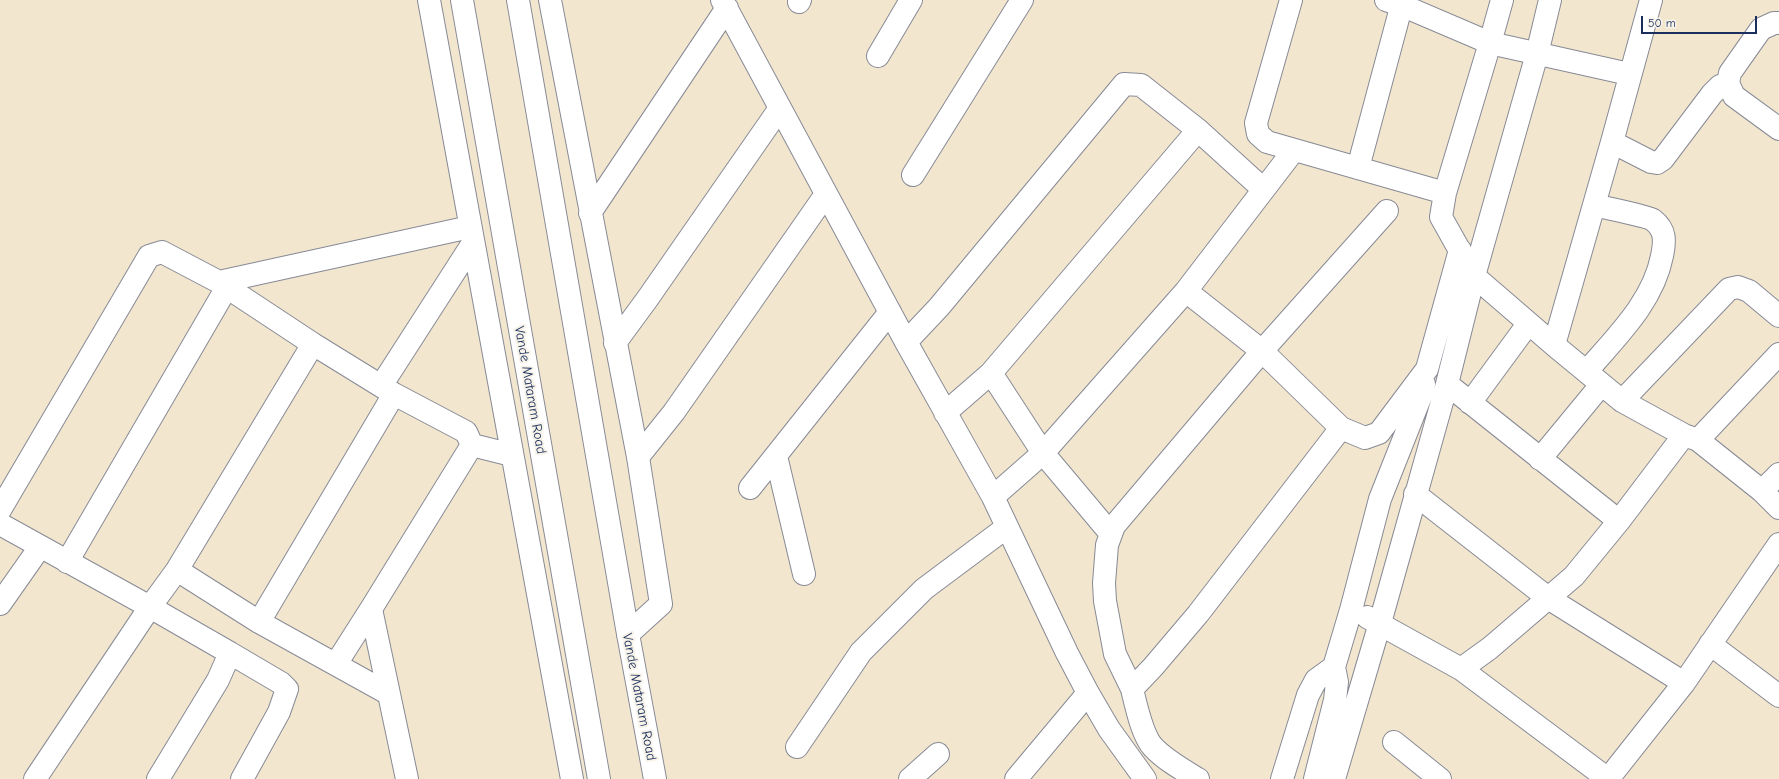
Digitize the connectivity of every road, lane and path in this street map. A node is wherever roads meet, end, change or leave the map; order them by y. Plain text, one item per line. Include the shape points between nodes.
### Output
1 (428, 0) edge
2 (462, 0) edge
3 (518, 0) edge
4 (550, 0) edge
5 (911, 0) edge
6 (1022, 0) edge
7 (1291, 0) edge
8 (1502, 0) edge
9 (1550, 0) edge
10 (1651, 0) edge
11 (1396, 2) edge
12 (724, 4) edge
13 (1779, 23) edge
14 (1490, 42) junction
15 (1537, 54) junction
16 (878, 56) dead end
17 (1629, 74) junction
18 (1728, 83) junction
19 (780, 108) junction
20 (1779, 129) edge
21 (1198, 130) junction
22 (1612, 142) junction
23 (1294, 150) junction
24 (1358, 168) junction
25 (913, 175) dead end
26 (1263, 189) junction
27 (1445, 193) junction
28 (826, 194) junction
29 (1594, 205) junction
30 (1387, 211) dead end
31 (590, 213) junction
32 (472, 235) junction
33 (1460, 250) junction
34 (1474, 276) junction
35 (223, 284) junction
36 (1186, 291) junction
37 (890, 312) junction
38 (1779, 316) edge
39 (1528, 324) junction
40 (906, 342) junction
41 (615, 343) junction
42 (313, 344) junction
43 (1554, 345) junction
44 (1262, 351) junction
45 (1779, 354) edge
46 (1427, 369) junction
47 (991, 373) junction
48 (1594, 378) junction
49 (1447, 384) junction
50 (388, 390) junction
51 (1622, 401) junction
52 (1470, 403) junction
53 (945, 413) junction
54 (1341, 428) junction
55 (1691, 437) junction
56 (472, 445) junction
57 (1043, 453) junction
58 (512, 455) junction
59 (776, 456) junction
60 (638, 458) junction
61 (1540, 459) junction
62 (1779, 474) edge
63 (750, 488) dead end
64 (1762, 491) junction
65 (1416, 494) junction
66 (993, 497) junction
67 (1779, 508) edge
68 (0, 510) edge
69 (1619, 521) junction
70 (0, 524) edge
71 (1007, 527) junction
72 (1111, 534) junction
73 (1779, 544) edge
74 (40, 547) junction
75 (67, 562) junction
76 (177, 570) junction
77 (804, 574) dead end
78 (1548, 598) junction
79 (0, 604) edge
80 (150, 606) junction
81 (371, 609) junction
82 (1351, 610) junction
83 (259, 622) junction
84 (1380, 623) junction
85 (628, 634) junction
86 (1710, 644) junction
87 (230, 654) junction
88 (336, 664) junction
89 (1334, 667) junction
90 (1461, 669) junction
91 (1684, 683) junction
92 (1132, 689) junction
93 (1088, 693) junction
94 (389, 694) junction
95 (1779, 696) edge
96 (1394, 742) dead end
97 (797, 747) dead end
98 (938, 754) dead end
99 (35, 779) edge
100 (158, 779) edge
101 (242, 779) edge
102 (407, 779) edge
103 (572, 779) edge
104 (599, 779) edge
105 (655, 779) edge
106 (910, 779) edge
107 (1016, 779) edge
108 (1144, 779) edge
109 (1198, 779) edge
110 (1282, 779) edge
111 (1315, 779) edge
112 (1334, 779) edge
113 (1440, 779) edge
114 (1608, 779) edge

1 - 32 street
2 - 104 street, Vande Mataram Road
3 - 85 street, Vande Mataram Road
4 - 31 street
5 - 16 street
6 - 25 street
7 - 23 street via 1256,123 1258,134 1267,142
8 - 14 street
9 - 15 street
10 - 17 street
11 - 14 street
11 - 24 street
12 - 19 street
12 - 31 street
13 - 18 street via 1761,29 1730,73
14 - 15 street
14 - 27 street
15 - 17 street
15 - 34 street
17 - 22 street
18 - 20 street via 1734,96
18 - 22 street via 1720,86 1712,94 1663,159 1657,163
19 - 28 street
19 - 41 street
21 - 26 street
21 - 40 street via 1141,85 1124,84 939,307
21 - 47 street
22 - 29 street
23 - 24 street
23 - 26 street
24 - 27 street
26 - 36 street
27 - 33 street via 1441,217
28 - 37 street
28 - 60 street via 674,412
29 - 43 street
29 - 48 street via 1652,220 1663,231 1665,242 1659,270 1651,289
30 - 44 street
31 - 41 street
32 - 35 street
32 - 50 street
32 - 58 street
33 - 34 street
33 - 46 street
34 - 39 street
34 - 49 street
35 - 42 street
35 - 68 street via 162,252 149,256
35 - 75 street
36 - 44 street
36 - 57 street
37 - 40 street
37 - 59 street
38 - 51 street via 1749,291 1738,287 1729,289
39 - 43 street
39 - 52 street
40 - 53 street
41 - 60 street
42 - 50 street
42 - 76 street
43 - 48 street
44 - 54 street
44 - 72 street via 1114,526
45 - 55 street
46 - 54 street via 1379,433 1365,438
46 - 82 street via 1422,393 1380,499
47 - 53 street
47 - 57 street
48 - 51 street
48 - 61 street
49 - 52 street
49 - 65 street
50 - 56 street via 466,432
50 - 83 street
51 - 55 street
52 - 61 street
53 - 66 street
54 - 92 street via 1198,614
55 - 64 street
55 - 69 street
56 - 58 street
56 - 81 street
57 - 66 street
57 - 72 street
58 - 103 street
59 - 63 street
59 - 77 street
60 - 85 street via 661,604
61 - 69 street
62 - 64 street
64 - 67 street
65 - 78 street
65 - 84 street
66 - 71 street
69 - 78 street via 1574,576
70 - 74 street
71 - 93 street
71 - 97 street via 924,589 861,652
72 - 92 street via 1104,567 1105,601 1115,654
73 - 86 street
74 - 75 street
74 - 79 street
75 - 80 street
76 - 80 street
76 - 83 street
78 - 90 street via 1490,648
78 - 91 street
80 - 87 street
80 - 99 street
81 - 88 street
81 - 94 street
82 - 84 street
82 - 89 street
83 - 88 street
84 - 90 street
84 - 112 street
85 - 105 street, Vande Mataram Road
86 - 91 street
86 - 95 street
87 - 100 street via 218,680
87 - 101 street via 281,683 286,689 279,712
88 - 94 street
89 - 110 street via 1316,680 1308,695
89 - 111 street via 1337,682 1335,700
90 - 114 street
91 - 114 street
92 - 109 street via 1139,718 1152,746
93 - 107 street
93 - 108 street via 1109,729
94 - 102 street
96 - 113 street
98 - 106 street

